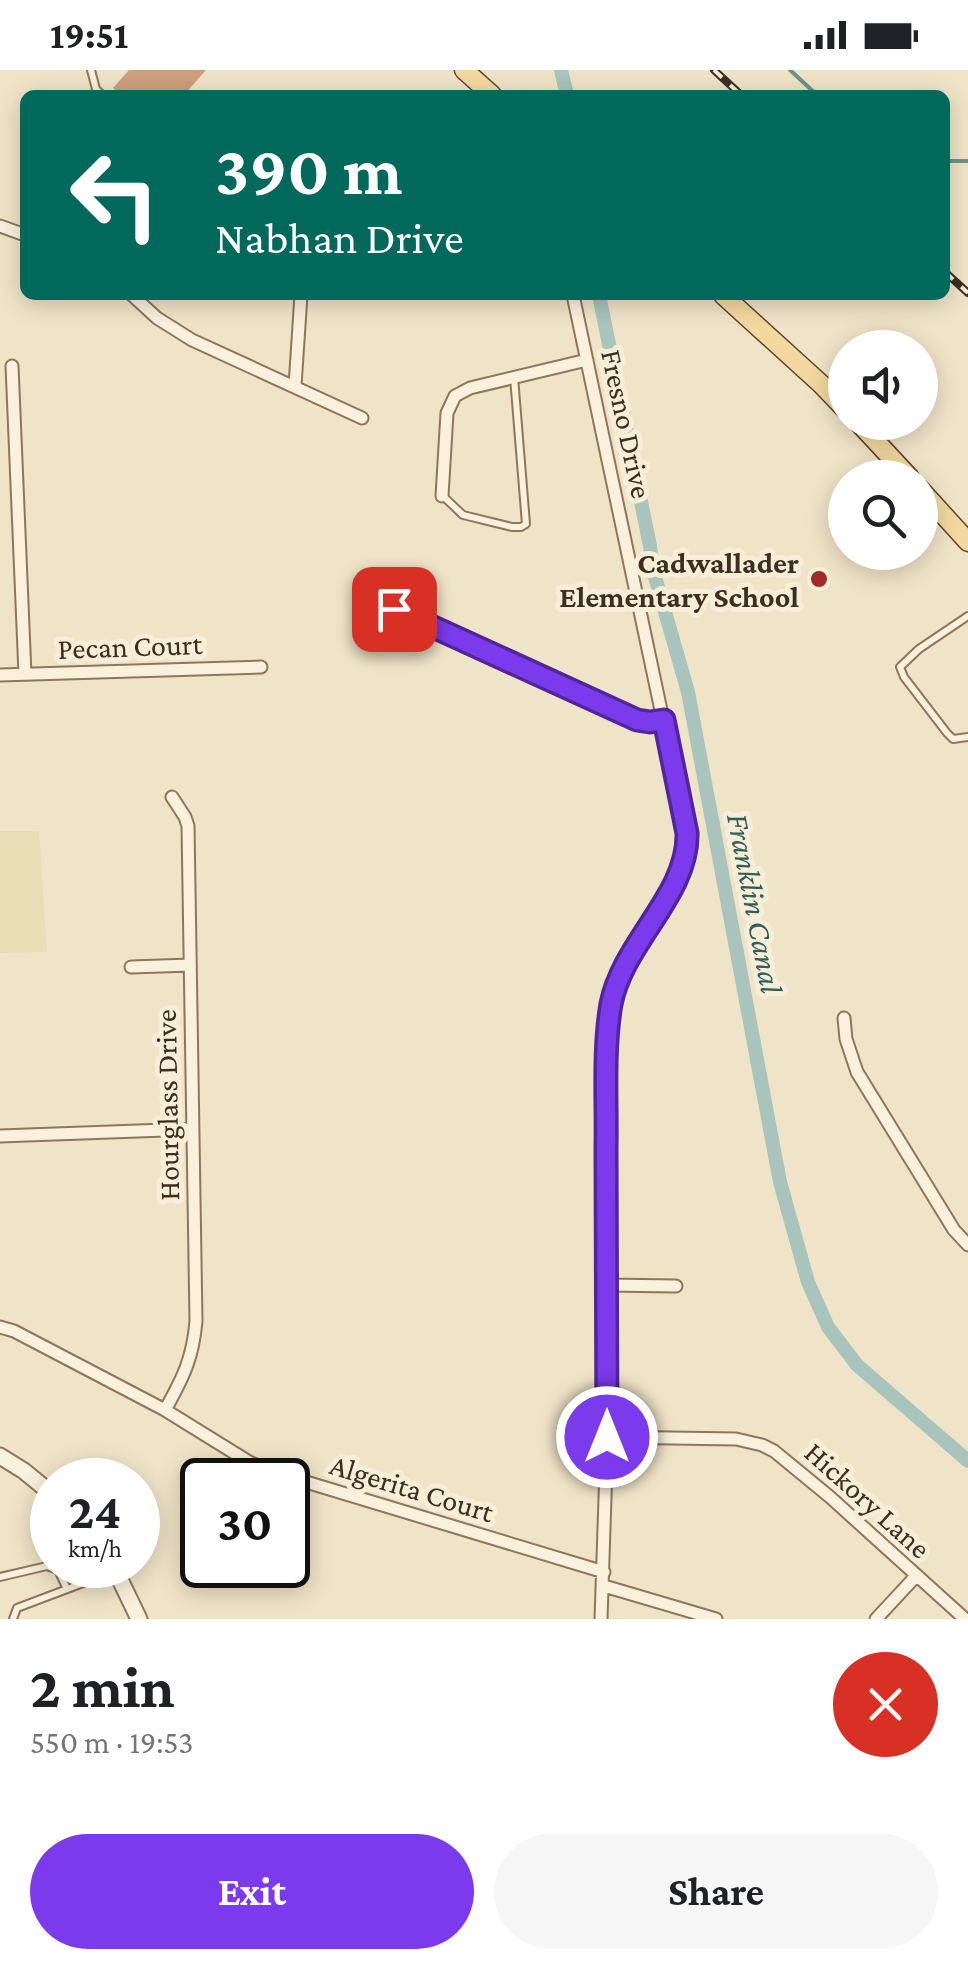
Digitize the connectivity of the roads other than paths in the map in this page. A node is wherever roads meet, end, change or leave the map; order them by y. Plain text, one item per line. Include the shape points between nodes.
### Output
1 (100, 70) edge
2 (464, 70) edge
3 (91, 74) edge
4 (486, 90) edge
5 (137, 300) edge
6 (302, 300) edge
7 (574, 300) edge
8 (729, 300) edge
9 (587, 360) junction
10 (12, 366) dead end
11 (514, 378) junction
12 (295, 386) junction
13 (828, 391) edge
14 (362, 418) dead end
15 (875, 440) edge
16 (893, 460) edge
17 (442, 496) joint
18 (938, 507) edge
19 (966, 534) edge
20 (394, 609) dead end
21 (967, 618) edge
22 (261, 667) dead end
23 (25, 674) junction
24 (0, 675) edge
25 (664, 720) junction
26 (968, 737) edge
27 (172, 797) dead end
28 (190, 965) junction
29 (130, 967) dead end
30 (844, 1018) dead end
31 (192, 1129) junction
32 (0, 1136) edge
33 (968, 1245) edge
34 (606, 1285) junction
35 (676, 1286) dead end
36 (0, 1327) edge
37 (165, 1410) junction
38 (607, 1437) junction
39 (0, 1456) edge
40 (30, 1475) edge
41 (604, 1572) junction
42 (916, 1576) junction
43 (0, 1577) edge
44 (604, 1586) junction
45 (124, 1588) edge
46 (66, 1589) joint
47 (13, 1619) edge
48 (139, 1619) edge
49 (602, 1619) edge
50 (716, 1619) edge
51 (876, 1619) edge
52 (966, 1619) edge

1 - 3 lane
2 - 4 main road
5 - 12 street via 192,340
6 - 12 street
7 - 9 street, Fresno Drive
8 - 13 main road
9 - 11 street
9 - 25 street, Fresno Drive
10 - 23 street
11 - 17 street via 470,388 452,400
11 - 17 lane via 526,524 512,527 463,514
12 - 14 street
15 - 16 main road
18 - 19 main road
20 - 25 street via 637,720
21 - 26 lane via 900,667 947,733
22 - 23 street, Pecan Court
23 - 24 street, Pecan Court
25 - 34 street, Fresno Drive via 688,844 682,871 626,962 611,1005
27 - 28 street, Hourglass Drive via 188,826
28 - 29 street
28 - 31 street, Hourglass Drive
30 - 33 street via 857,1072
31 - 32 street
31 - 37 street, Hourglass Drive via 194,1342
34 - 35 street
34 - 38 street, Fresno Drive
36 - 37 street, Algerita Court
37 - 41 street, Algerita Court via 273,1472
38 - 41 street, Fresno Drive
38 - 42 street, Hickory Lane via 762,1445 784,1457
39 - 40 street
41 - 44 street, Fresno Drive
42 - 51 street
42 - 52 street, Hickory Lane
43 - 46 lane via 47,1566 58,1570
44 - 49 street, Fresno Drive
44 - 50 street
45 - 48 street
46 - 47 lane via 17,1608

